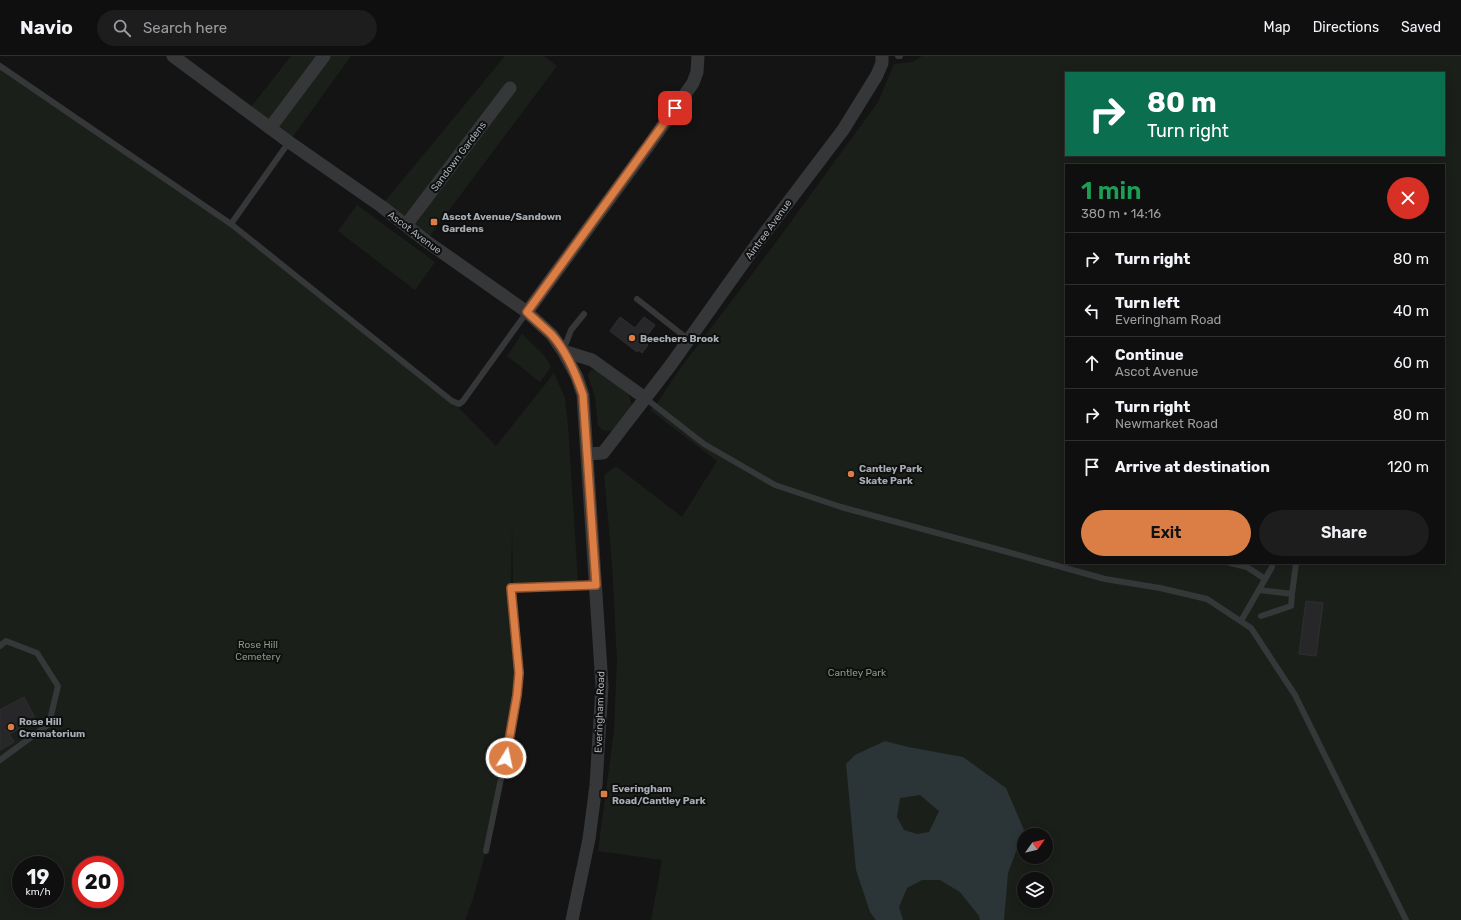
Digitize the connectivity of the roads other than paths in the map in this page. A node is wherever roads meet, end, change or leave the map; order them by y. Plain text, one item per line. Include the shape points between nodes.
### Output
1 (173, 56) edge
2 (324, 56) edge
3 (698, 56) edge
4 (882, 56) edge
5 (0, 66) edge
6 (510, 88) dead end
7 (270, 128) junction
8 (290, 142) junction
9 (231, 224) junction
10 (406, 225) junction
11 (637, 299) dead end
12 (527, 312) junction
13 (584, 314) dead end
14 (689, 340) junction
15 (563, 351) junction
16 (645, 398) junction
17 (587, 454) junction
18 (1296, 564) edge
19 (1247, 565) edge
20 (1272, 567) dead end
21 (1265, 579) junction
22 (596, 585) junction
23 (1259, 590) junction
24 (1292, 594) junction
25 (1261, 616) dead end
26 (1241, 621) junction
27 (0, 646) edge
28 (0, 760) edge
29 (486, 851) dead end
30 (572, 920) edge
31 (1406, 920) edge

1 - 7 street, Ascot Avenue
2 - 7 street
3 - 12 street via 693,83
4 - 14 street, Aintree Avenue via 882,64 877,75 843,130 764,234
5 - 9 lane
6 - 10 street, Sandown Gardens
7 - 8 street, Ascot Avenue
8 - 9 lane
8 - 10 street, Ascot Avenue
9 - 12 lane via 459,404
10 - 12 street, Ascot Avenue
11 - 14 lane
12 - 15 street, Ascot Avenue via 552,335
13 - 15 lane via 571,330
14 - 16 street, Aintree Avenue
15 - 16 street via 592,360
15 - 17 street, Ascot Avenue via 583,395
16 - 17 street, Aintree Avenue via 603,453
16 - 26 lane via 704,444 775,485 842,507 1104,579 1207,599
17 - 22 street, Everingham Road
18 - 24 lane
19 - 21 lane
20 - 21 lane
21 - 23 lane
22 - 29 lane via 511,588 519,673 501,784
22 - 30 street, Everingham Road via 602,686 596,785 588,851
23 - 24 lane
23 - 26 lane
24 - 25 lane via 1290,606
26 - 31 lane via 1251,628 1295,696
27 - 28 lane via 6,641 37,654 58,686 49,724

